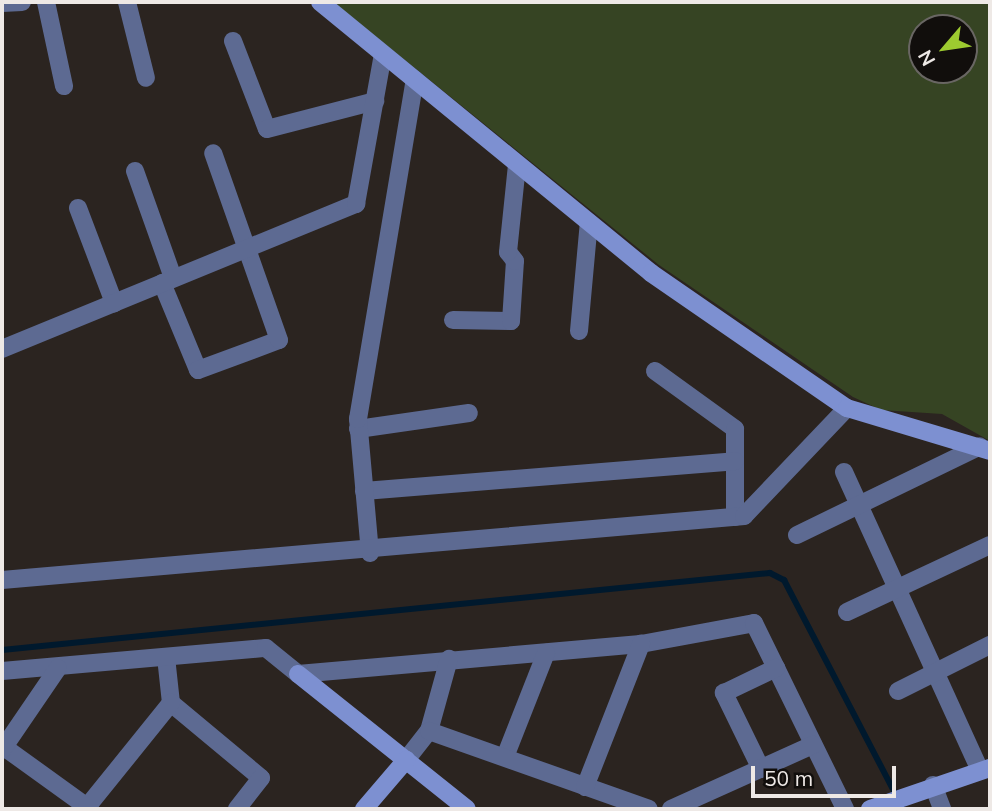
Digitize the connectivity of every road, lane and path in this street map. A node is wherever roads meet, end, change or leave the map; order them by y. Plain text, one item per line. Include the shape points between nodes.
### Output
1 (22, 2) edge
2 (47, 2) edge
3 (127, 2) edge
4 (320, 2) edge
5 (2, 3) edge
6 (233, 41) dead end
7 (383, 54) junction
8 (146, 78) dead end
9 (415, 80) junction
10 (64, 86) dead end
11 (375, 101) junction
12 (213, 153) dead end
13 (517, 165) junction
14 (135, 171) dead end
15 (78, 208) dead end
16 (589, 222) junction
17 (244, 248) junction
18 (168, 280) junction
19 (114, 303) junction
20 (453, 320) dead end
21 (579, 331) dead end
22 (2, 349) edge
23 (655, 371) dead end
24 (847, 408) junction
25 (470, 414) dead end
26 (359, 429) junction
27 (985, 449) edge
28 (735, 461) junction
29 (844, 472) dead end
30 (364, 491) junction
31 (859, 506) junction
32 (735, 517) junction
33 (797, 536) dead end
34 (990, 545) edge
35 (370, 552) junction
36 (2, 580) edge
37 (897, 589) junction
38 (847, 612) dead end
39 (641, 643) junction
40 (990, 645) edge
41 (546, 653) junction
42 (166, 657) junction
43 (449, 659) junction
44 (58, 668) junction
45 (776, 668) junction
46 (2, 671) edge
47 (935, 673) junction
48 (298, 674) junction
49 (898, 691) dead end
50 (172, 703) junction
51 (429, 731) junction
52 (813, 745) junction
53 (3, 748) edge
54 (505, 757) junction
55 (405, 760) junction
56 (761, 769) junction
57 (985, 769) edge
58 (933, 785) junction
59 (586, 787) junction
60 (88, 808) edge
61 (237, 809) edge
62 (364, 809) edge
63 (467, 809) edge
64 (649, 809) edge
65 (671, 809) edge
66 (845, 809) edge
67 (870, 809) edge
68 (942, 809) edge

1 - 5 street
2 - 10 street
3 - 8 street
4 - 7 street
6 - 11 street via 267,129
7 - 9 street
7 - 11 street
9 - 13 street
9 - 26 street
11 - 17 street via 356,204
12 - 17 street
13 - 16 street
13 - 20 street via 508,252 515,261 511,321
14 - 18 street
15 - 19 street
16 - 21 street
16 - 24 street via 651,273
17 - 18 street
17 - 18 street via 279,340 198,370
18 - 19 street
19 - 22 street
23 - 28 street via 735,429
24 - 27 street
24 - 32 street via 744,516
25 - 26 street
26 - 30 street
27 - 31 street
28 - 30 street
28 - 32 street
29 - 31 street
30 - 35 street
31 - 33 street
31 - 37 street
32 - 35 street
34 - 37 street
35 - 36 street
37 - 38 street
37 - 47 street
39 - 41 street
39 - 45 street via 754,623
39 - 59 street
40 - 47 street
41 - 43 street
41 - 54 street
42 - 44 street
42 - 48 street via 266,648
42 - 50 street
43 - 48 street
43 - 51 street
44 - 46 street
44 - 53 street
45 - 52 street
45 - 56 street via 724,693
47 - 49 street
47 - 57 street
48 - 55 street
50 - 60 street
50 - 61 street via 261,778
51 - 54 street
51 - 55 street
52 - 56 street
52 - 66 street
53 - 60 street
54 - 59 street
55 - 62 street
55 - 63 street
56 - 65 street
57 - 58 street
58 - 67 street
58 - 68 street
59 - 64 street

